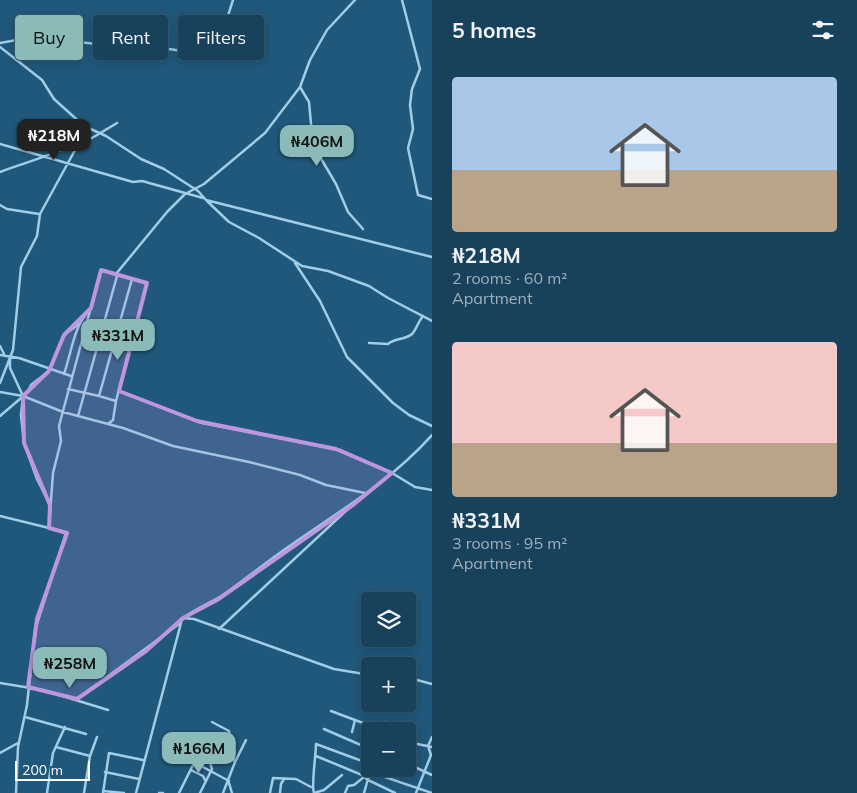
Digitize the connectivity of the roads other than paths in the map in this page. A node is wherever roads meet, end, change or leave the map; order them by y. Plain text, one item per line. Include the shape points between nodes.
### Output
1 (233, 0) edge
2 (355, 0) edge
3 (402, 0) edge
4 (0, 43) edge
5 (0, 46) edge
6 (300, 87) junction
7 (117, 123) dead end
8 (84, 126) junction
9 (101, 134) junction
10 (80, 141) junction
11 (0, 144) edge
12 (44, 156) junction
13 (67, 164) junction
14 (0, 172) edge
15 (194, 189) junction
16 (188, 193) junction
17 (432, 199) edge
18 (206, 200) junction
19 (0, 205) edge
20 (40, 214) junction
21 (363, 229) dead end
22 (432, 256) edge
23 (294, 260) junction
24 (116, 275) junction
25 (132, 279) junction
26 (91, 308) junction
27 (423, 316) junction
28 (432, 321) edge
29 (79, 324) junction
30 (369, 343) dead end
31 (0, 346) edge
32 (0, 355) edge
33 (8, 357) junction
34 (50, 369) junction
35 (64, 374) junction
36 (71, 376) junction
37 (0, 383) edge
38 (68, 389) junction
39 (119, 391) junction
40 (0, 392) edge
41 (84, 392) junction
42 (23, 396) junction
43 (99, 396) junction
44 (116, 401) junction
45 (63, 412) junction
46 (0, 416) edge
47 (78, 416) junction
48 (108, 424) junction
49 (432, 426) edge
50 (432, 435) edge
51 (392, 472) junction
52 (432, 490) edge
53 (365, 493) junction
54 (50, 505) junction
55 (352, 506) junction
56 (0, 516) edge
57 (49, 528) junction
58 (183, 618) junction
59 (219, 629) junction
60 (361, 674) edge
61 (416, 680) edge
62 (0, 683) edge
63 (432, 684) edge
64 (28, 687) junction
65 (77, 699) junction
66 (108, 710) dead end
67 (330, 711) dead end
68 (25, 717) junction
69 (355, 720) junction
70 (212, 722) dead end
71 (361, 722) edge
72 (65, 727) junction
73 (324, 729) dead end
74 (352, 732) dead end
75 (86, 734) dead end
76 (97, 737) dead end
77 (432, 737) edge
78 (246, 740) dead end
79 (18, 743) junction
80 (416, 744) edge
81 (361, 745) edge
82 (56, 747) junction
83 (430, 747) edge
84 (0, 753) edge
85 (90, 756) junction
86 (316, 756) junction
87 (144, 760) junction
88 (361, 761) edge
89 (234, 762) junction
90 (203, 767) dead end
91 (416, 767) edge
92 (191, 770) junction
93 (426, 770) junction
94 (211, 771) junction
95 (106, 772) junction
96 (342, 775) dead end
97 (432, 775) edge
98 (388, 777) edge
99 (286, 778) junction
100 (365, 778) junction
101 (139, 779) junction
102 (206, 781) junction
103 (229, 782) junction
104 (312, 787) junction
105 (420, 788) junction
106 (103, 792) edge
107 (16, 793) edge
108 (47, 793) edge
109 (84, 793) edge
110 (124, 793) edge
111 (136, 793) edge
112 (159, 793) edge
113 (163, 793) edge
114 (178, 793) edge
115 (200, 793) edge
116 (223, 793) edge
117 (232, 793) edge
118 (270, 793) edge
119 (280, 793) edge
120 (314, 793) edge
121 (345, 793) edge
122 (364, 793) edge
123 (395, 793) edge
124 (416, 793) edge
125 (432, 793) edge

1 - 4 street via 225,26 224,47 217,56 148,46 70,41 46,43 22,39
2 - 6 street via 327,30 310,60
3 - 17 street via 420,69 410,105 413,129 408,148 410,166 418,194
5 - 8 street via 42,80 54,99
6 - 15 street via 265,133
6 - 21 street via 309,102 313,145 348,212
7 - 9 street
8 - 9 street
8 - 10 street
9 - 10 street
9 - 15 street
10 - 12 street
10 - 13 street
11 - 12 street
12 - 13 street
12 - 14 street
13 - 16 street
13 - 20 street
15 - 16 street
15 - 18 street
16 - 18 street
16 - 24 street via 167,212
18 - 22 street
18 - 23 street via 229,222
19 - 20 street
20 - 33 street via 37,236 20,267 13,350
23 - 27 street via 307,268 328,271 369,286
23 - 49 street via 320,301 347,357 393,403
24 - 25 street
24 - 26 street via 101,270
24 - 41 street
25 - 39 street via 147,283
25 - 43 street
26 - 29 street
26 - 36 street
27 - 28 street
27 - 30 street via 413,334 388,344
29 - 34 street via 64,334
29 - 35 street
31 - 33 street
32 - 33 street
33 - 34 street
33 - 37 street
33 - 42 street
34 - 35 street
34 - 42 street
35 - 36 street
36 - 38 street
38 - 41 street
38 - 45 street
39 - 44 street
39 - 51 street via 197,421 336,449
40 - 42 street
41 - 43 street
41 - 47 street
42 - 45 street
42 - 46 street
42 - 54 street via 24,443
43 - 44 street
44 - 48 street via 113,420
45 - 47 street
45 - 54 street
47 - 48 street
48 - 53 street via 174,446
50 - 51 street
51 - 52 street via 415,487
51 - 53 street
53 - 55 street
54 - 57 street
55 - 58 street via 290,545 217,600
55 - 59 street
56 - 57 street
57 - 64 street via 66,533 37,619
58 - 59 street
58 - 65 street via 146,650
58 - 87 street
59 - 60 street via 334,669
61 - 63 street
62 - 64 street
64 - 65 street
64 - 68 street
65 - 66 street
67 - 69 street
68 - 72 street
68 - 79 street
69 - 71 street
69 - 74 street
70 - 89 street via 229,731
72 - 75 street
72 - 82 street
73 - 81 street
76 - 85 street
77 - 83 street
78 - 89 street
79 - 84 street
79 - 107 street
80 - 83 street
82 - 85 street
82 - 108 street
83 - 93 street via 432,752
85 - 109 street
86 - 88 street via 316,744
86 - 100 street
86 - 104 street
87 - 95 street via 109,754
87 - 101 street
89 - 103 street
90 - 94 street
91 - 93 street
92 - 94 street via 205,746 212,764
92 - 102 street
92 - 114 street
93 - 97 street
93 - 105 street
94 - 102 street
94 - 103 street
95 - 101 street
95 - 106 street
96 - 120 street via 324,790
98 - 105 street
99 - 104 street
99 - 118 street via 272,779
99 - 119 street
100 - 121 street via 348,786
100 - 122 street
100 - 123 street
101 - 111 street
102 - 115 street
103 - 116 street
103 - 117 street
104 - 120 street
105 - 124 street
105 - 125 street
106 - 110 street
112 - 113 street

